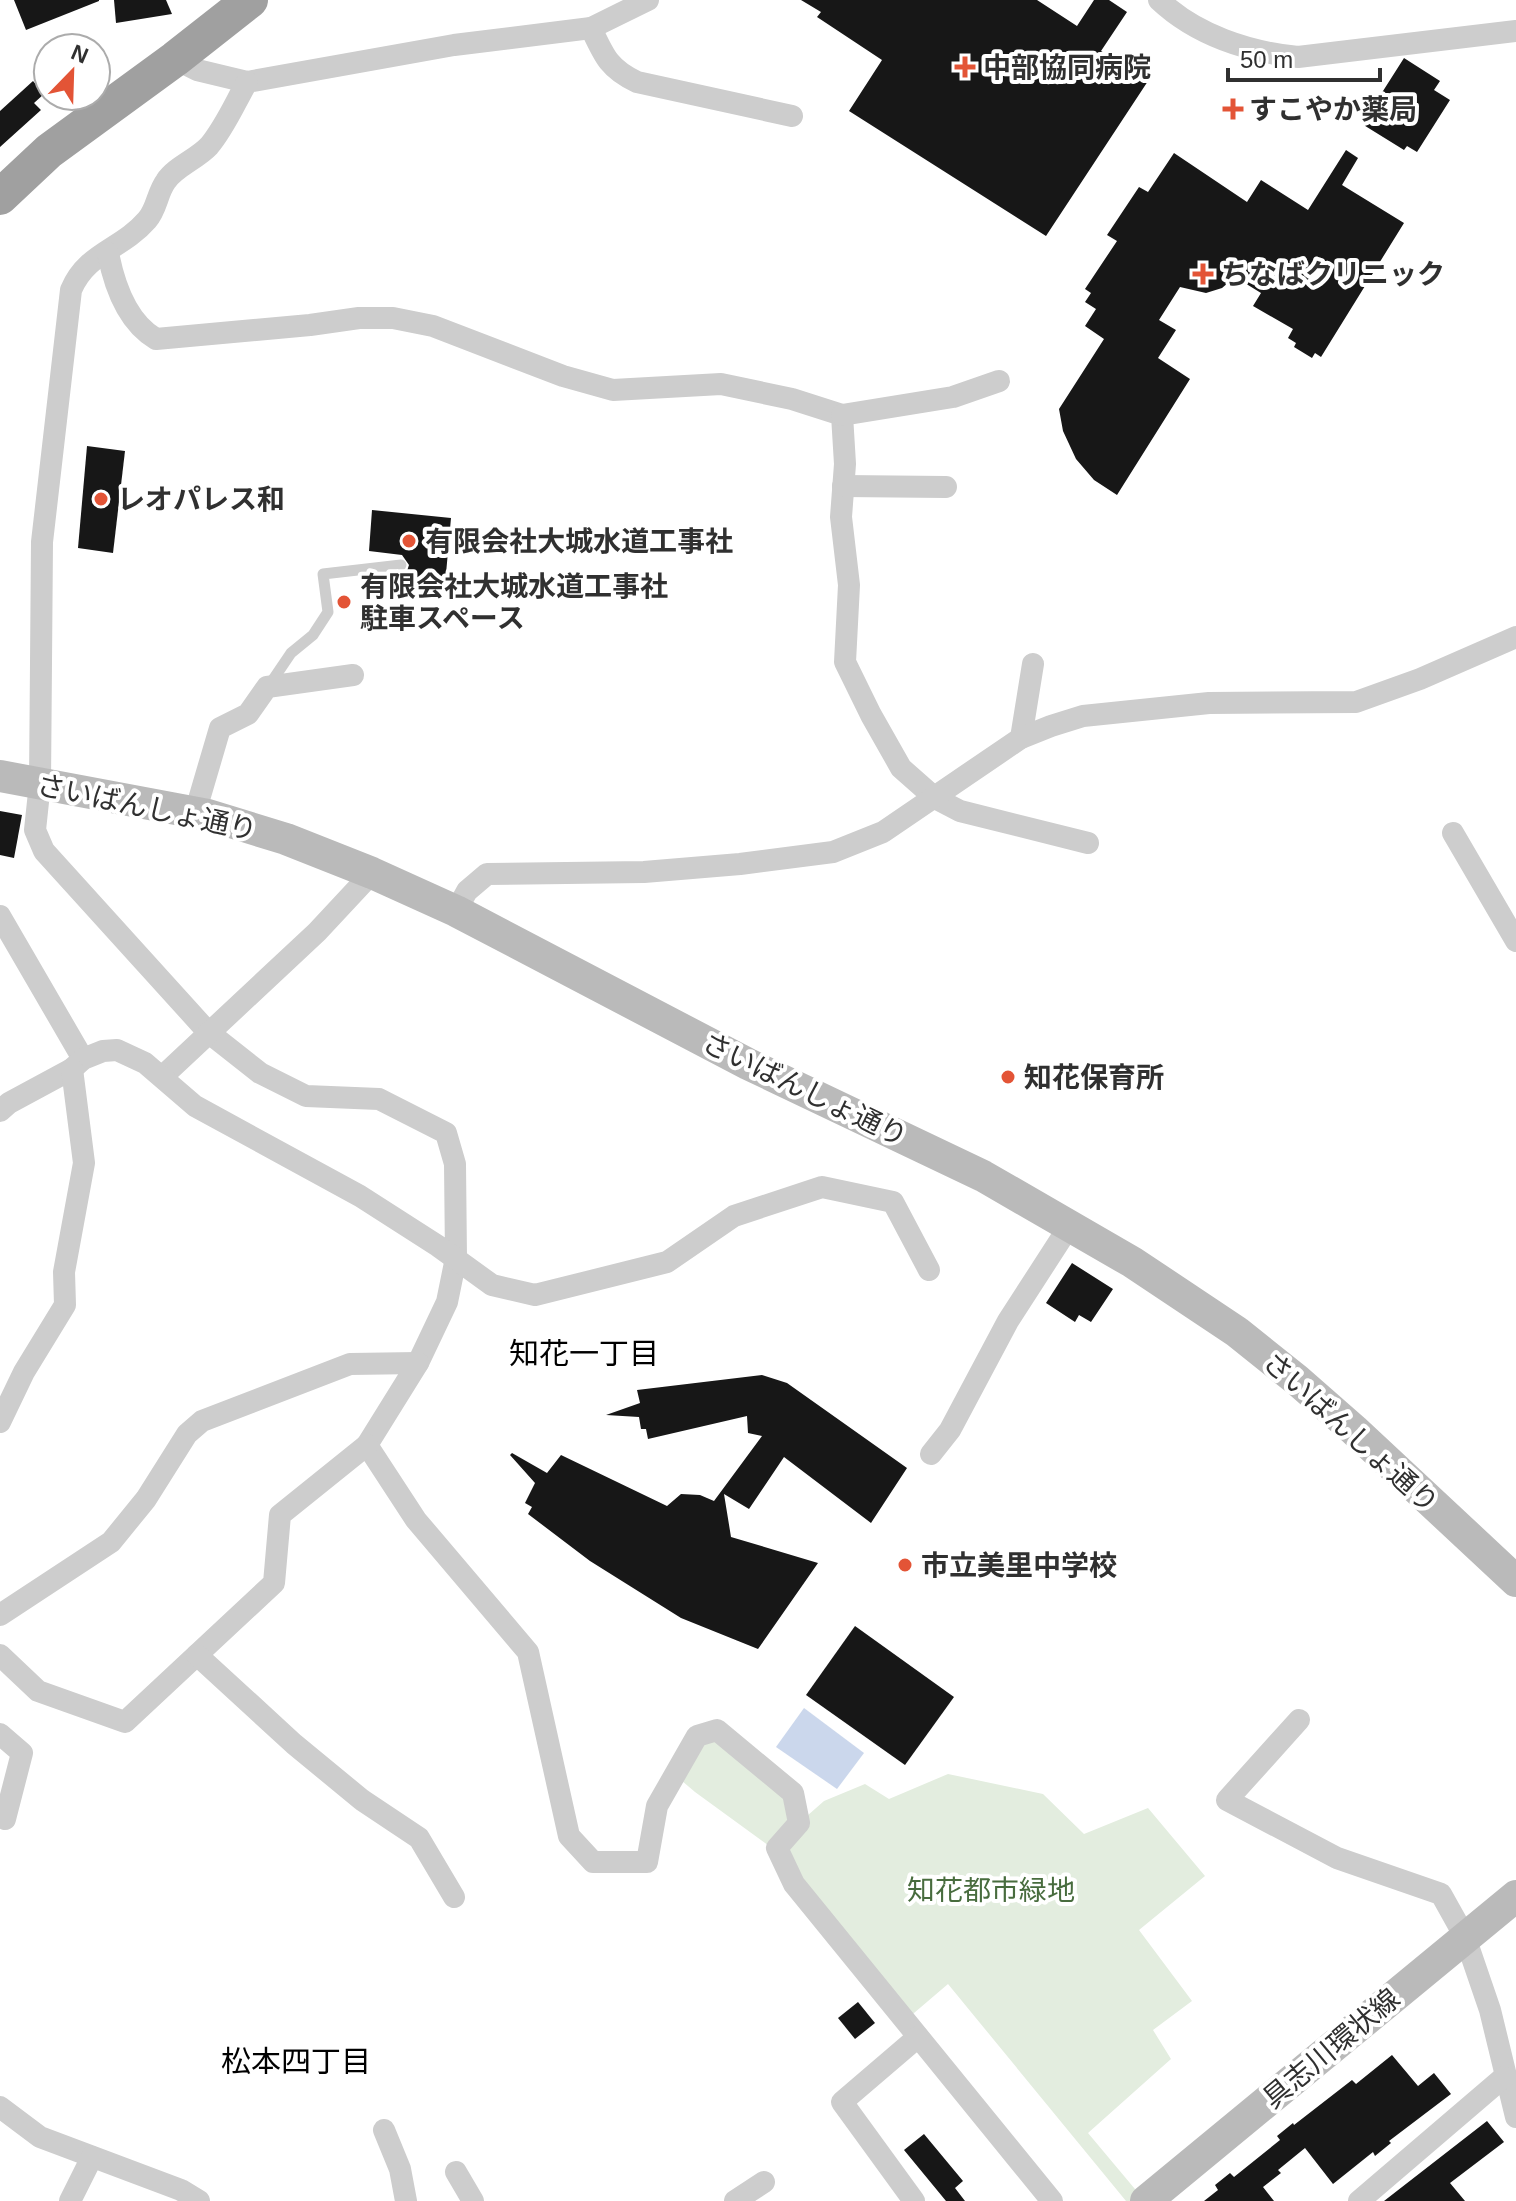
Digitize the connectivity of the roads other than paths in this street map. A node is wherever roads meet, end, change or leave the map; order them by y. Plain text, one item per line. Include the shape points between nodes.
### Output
1 (250, 0) edge
2 (648, 0) edge
3 (1159, 0) edge
4 (591, 28) junction
5 (1516, 31) edge
6 (175, 59) junction
7 (247, 82) junction
8 (792, 116) dead end
9 (0, 197) edge
10 (108, 253) junction
11 (999, 381) dead end
12 (842, 415) junction
13 (843, 486) junction
14 (946, 487) dead end
15 (401, 565) dead end
16 (1516, 637) edge
17 (1033, 664) dead end
18 (353, 675) dead end
19 (267, 687) junction
20 (1021, 738) junction
21 (0, 776) edge
22 (40, 783) junction
23 (935, 798) junction
24 (195, 813) junction
25 (1453, 833) dead end
26 (1088, 843) dead end
27 (372, 873) junction
28 (456, 911) junction
29 (0, 916) edge
30 (1516, 941) edge
31 (208, 1032) junction
32 (78, 1064) junction
33 (163, 1076) junction
34 (0, 1111) edge
35 (1070, 1225) junction
36 (456, 1258) junction
37 (929, 1270) dead end
38 (418, 1363) junction
39 (6, 1386) edge
40 (0, 1422) edge
41 (367, 1445) junction
42 (931, 1454) dead end
43 (1516, 1581) edge
44 (0, 1615) edge
45 (0, 1655) edge
46 (197, 1655) junction
47 (1299, 1720) dead end
48 (0, 1734) edge
49 (5, 1819) dead end
50 (1516, 1896) edge
51 (454, 1897) dead end
52 (1465, 1937) junction
53 (918, 2037) junction
54 (1504, 2077) junction
55 (0, 2107) edge
56 (1516, 2117) edge
57 (384, 2130) dead end
58 (92, 2157) junction
59 (456, 2172) dead end
60 (764, 2182) dead end
61 (70, 2201) edge
62 (199, 2201) edge
63 (406, 2201) edge
64 (473, 2201) edge
65 (735, 2201) edge
66 (914, 2201) edge
67 (1052, 2201) edge
68 (1146, 2201) edge
69 (1359, 2201) edge

1 - 6 highway
2 - 4 street
3 - 5 street via 1218,37 1298,57
4 - 7 street via 454,45
4 - 8 street via 616,72 637,82
6 - 7 street
6 - 9 highway via 49,151
7 - 10 street via 208,147 166,181 147,220
10 - 12 street via 112,274 137,325 156,339 393,318 433,326 613,390 721,384
10 - 22 street via 78,274 66,323 42,542
11 - 12 street via 953,397
12 - 13 street
13 - 14 street
13 - 23 street via 849,585 845,662 901,768
15 - 19 lane via 323,574 328,612
16 - 20 street via 1356,702 1134,709 1083,716
17 - 20 street
18 - 19 street
19 - 24 street via 248,714 220,728
20 - 23 street
21 - 22 main road, さいばんしょ通り
22 - 24 main road, さいばんしょ通り
22 - 31 street via 35,830 44,851
23 - 26 street via 960,811
23 - 28 street via 883,832 833,852 644,872 487,874 467,891
24 - 27 main road, さいばんしょ通り via 253,828
25 - 30 street
27 - 28 main road, さいばんしょ通り
27 - 31 street via 317,932
28 - 35 main road, さいばんしょ通り via 748,1064 983,1176
29 - 32 street
31 - 33 street
31 - 36 street via 260,1073 306,1096 379,1099 446,1133 455,1164
32 - 33 street via 117,1050
32 - 34 street
32 - 39 street via 84,1163 64,1272 65,1305 24,1372
33 - 36 street via 195,1106 360,1196
35 - 42 street
35 - 43 main road, さいばんしょ通り via 1183,1295 1285,1370
36 - 37 street via 492,1285 535,1295 667,1262 734,1216 822,1187 893,1202
36 - 38 street via 447,1302
38 - 41 street
38 - 44 street via 350,1364 202,1421 187,1434 111,1542
39 - 40 street
41 - 46 street via 280,1515 274,1583
41 - 53 street via 416,1520 528,1652 569,1836 577,1845 593,1862 647,1862 657,1806 697,1736 717,1730 793,1793 799,1823 777,1848 794,1884
45 - 46 street via 38,1691 125,1722
46 - 51 street via 350,1791 419,1838
47 - 52 street via 1227,1800 1337,1858 1441,1894
48 - 49 street via 22,1753
50 - 52 main road, 具志川環状線
52 - 54 street via 1490,2010
52 - 68 main road, 具志川環状線
53 - 66 street via 842,2102
53 - 67 street
54 - 56 street
54 - 69 street
55 - 58 street via 40,2137
57 - 63 street
58 - 61 street
58 - 62 street
59 - 64 street
60 - 65 street

